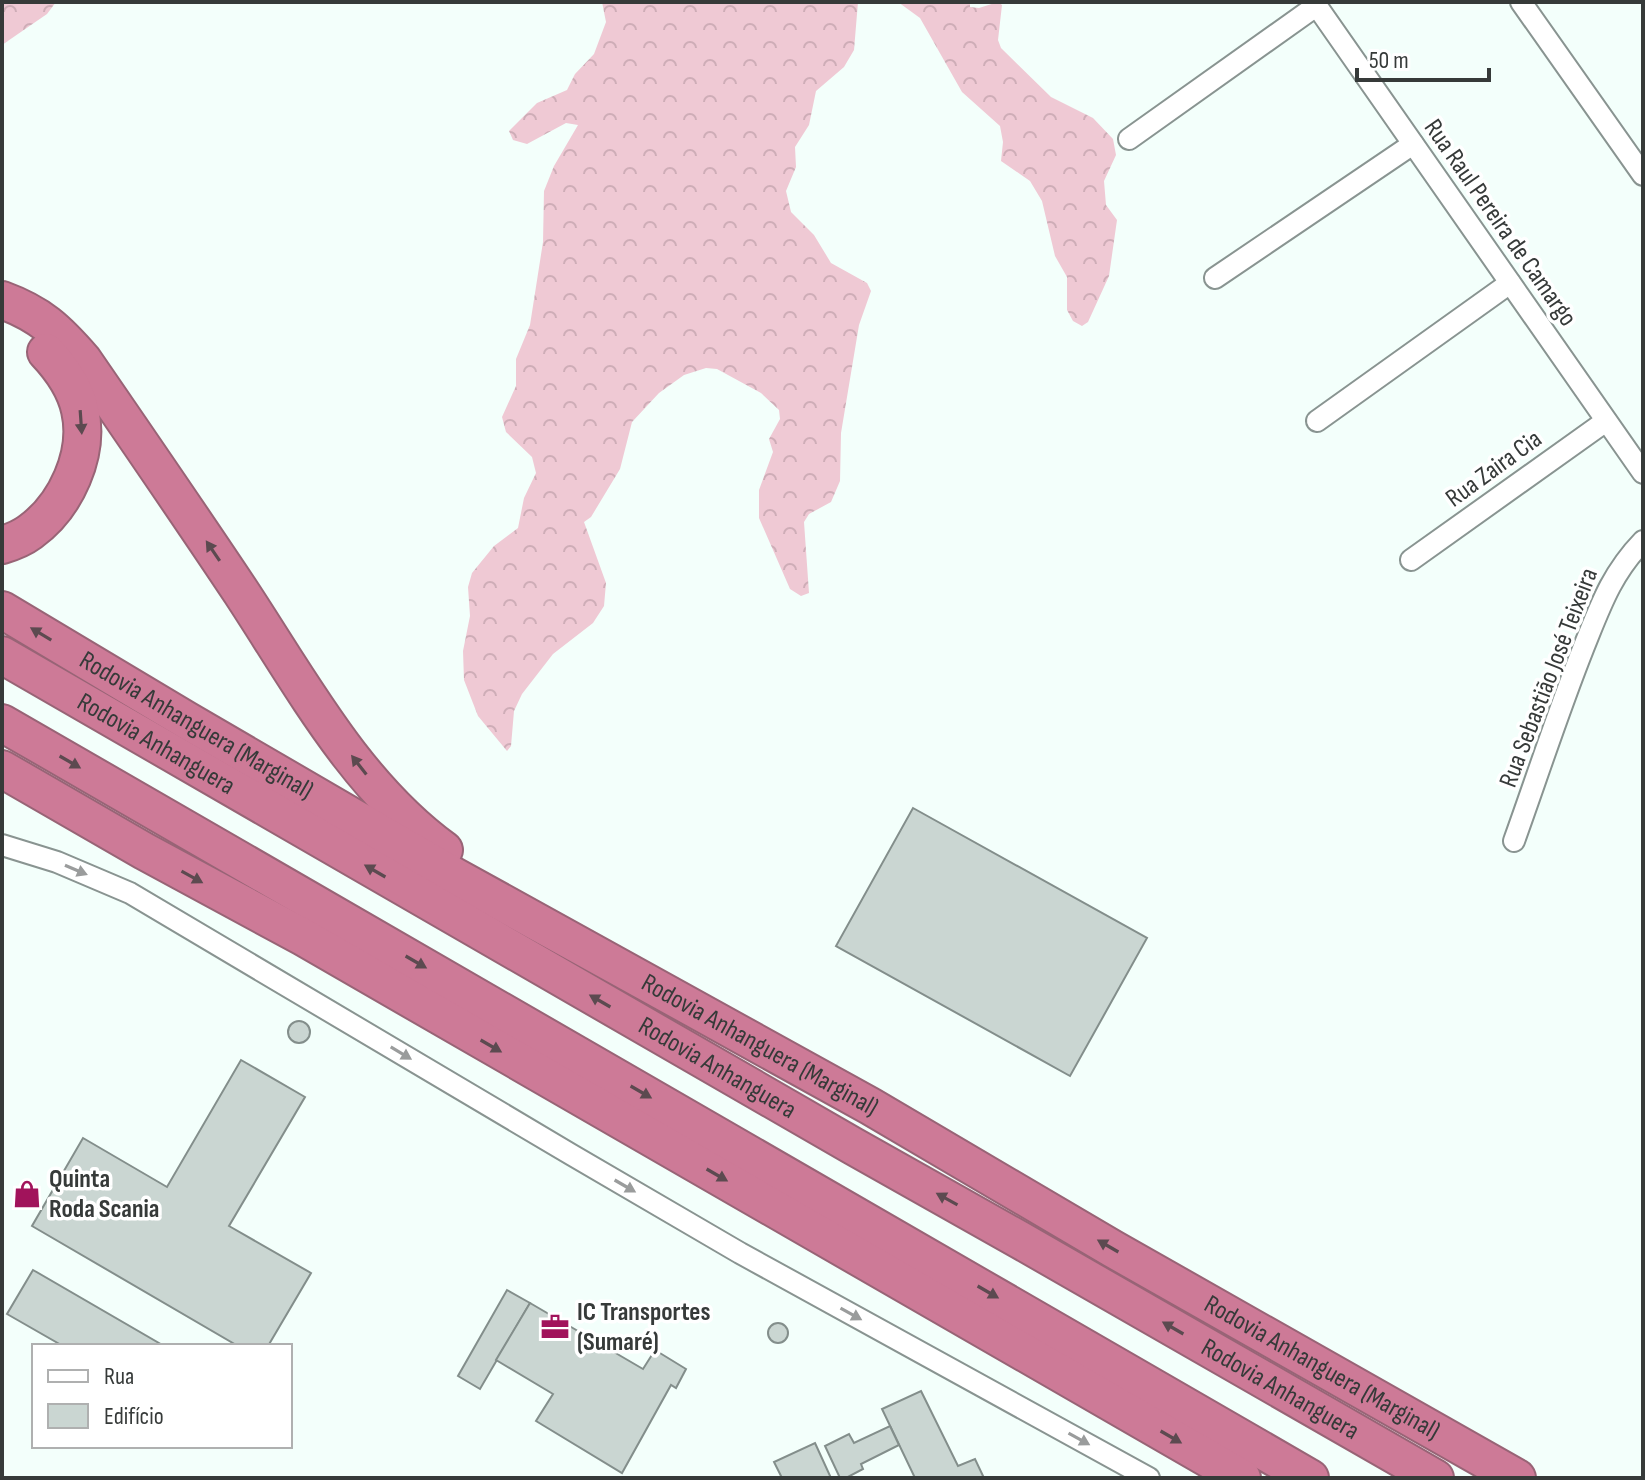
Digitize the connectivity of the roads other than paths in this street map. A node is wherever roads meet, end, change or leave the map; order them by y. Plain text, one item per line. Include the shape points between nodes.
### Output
1 (1521, 2) edge
2 (1315, 4) edge
3 (1129, 139) dead end
4 (1413, 144) junction
5 (1643, 175) edge
6 (1215, 278) dead end
7 (1510, 283) junction
8 (2, 300) edge
9 (2, 321) edge
10 (1317, 421) dead end
11 (1606, 421) junction
12 (1643, 473) edge
13 (1643, 541) edge
14 (2, 545) edge
15 (1411, 560) dead end
16 (2, 610) edge
17 (2, 655) edge
18 (2, 723) edge
19 (2, 769) edge
20 (2, 777) edge
21 (1514, 841) dead end
22 (2, 845) edge
23 (144, 851) junction
24 (643, 980) junction
25 (1149, 1478) edge
26 (1242, 1478) edge
27 (1310, 1478) edge
28 (1435, 1478) edge
29 (1517, 1478) edge

1 - 5 street
2 - 3 street
2 - 4 street, Rua Raul Pereira de Camargo
4 - 6 street
4 - 7 street, Rua Raul Pereira de Camargo
7 - 10 street
7 - 11 street, Rua Raul Pereira de Camargo
24 -> 8 highway via 487,881 419,831 377,789 319,713 83,360 58,332 25,308
9 -> 14 highway via 40,347 67,377 82,423 78,459 66,490 40,524
11 - 12 street, Rua Raul Pereira de Camargo
11 - 15 street, Rua Zaira Cia
13 - 21 street, Rua Sebastião José Teixeira via 1608,588
24 -> 16 highway, Rodovia Anhanguera (Marginal)
28 -> 17 highway, Rodovia Anhanguera
18 -> 27 highway
19 - 23 highway
20 - 23 highway
22 -> 25 street via 130,893 727,1245
23 -> 26 highway via 303,937
29 -> 24 highway, Rodovia Anhanguera (Marginal)

